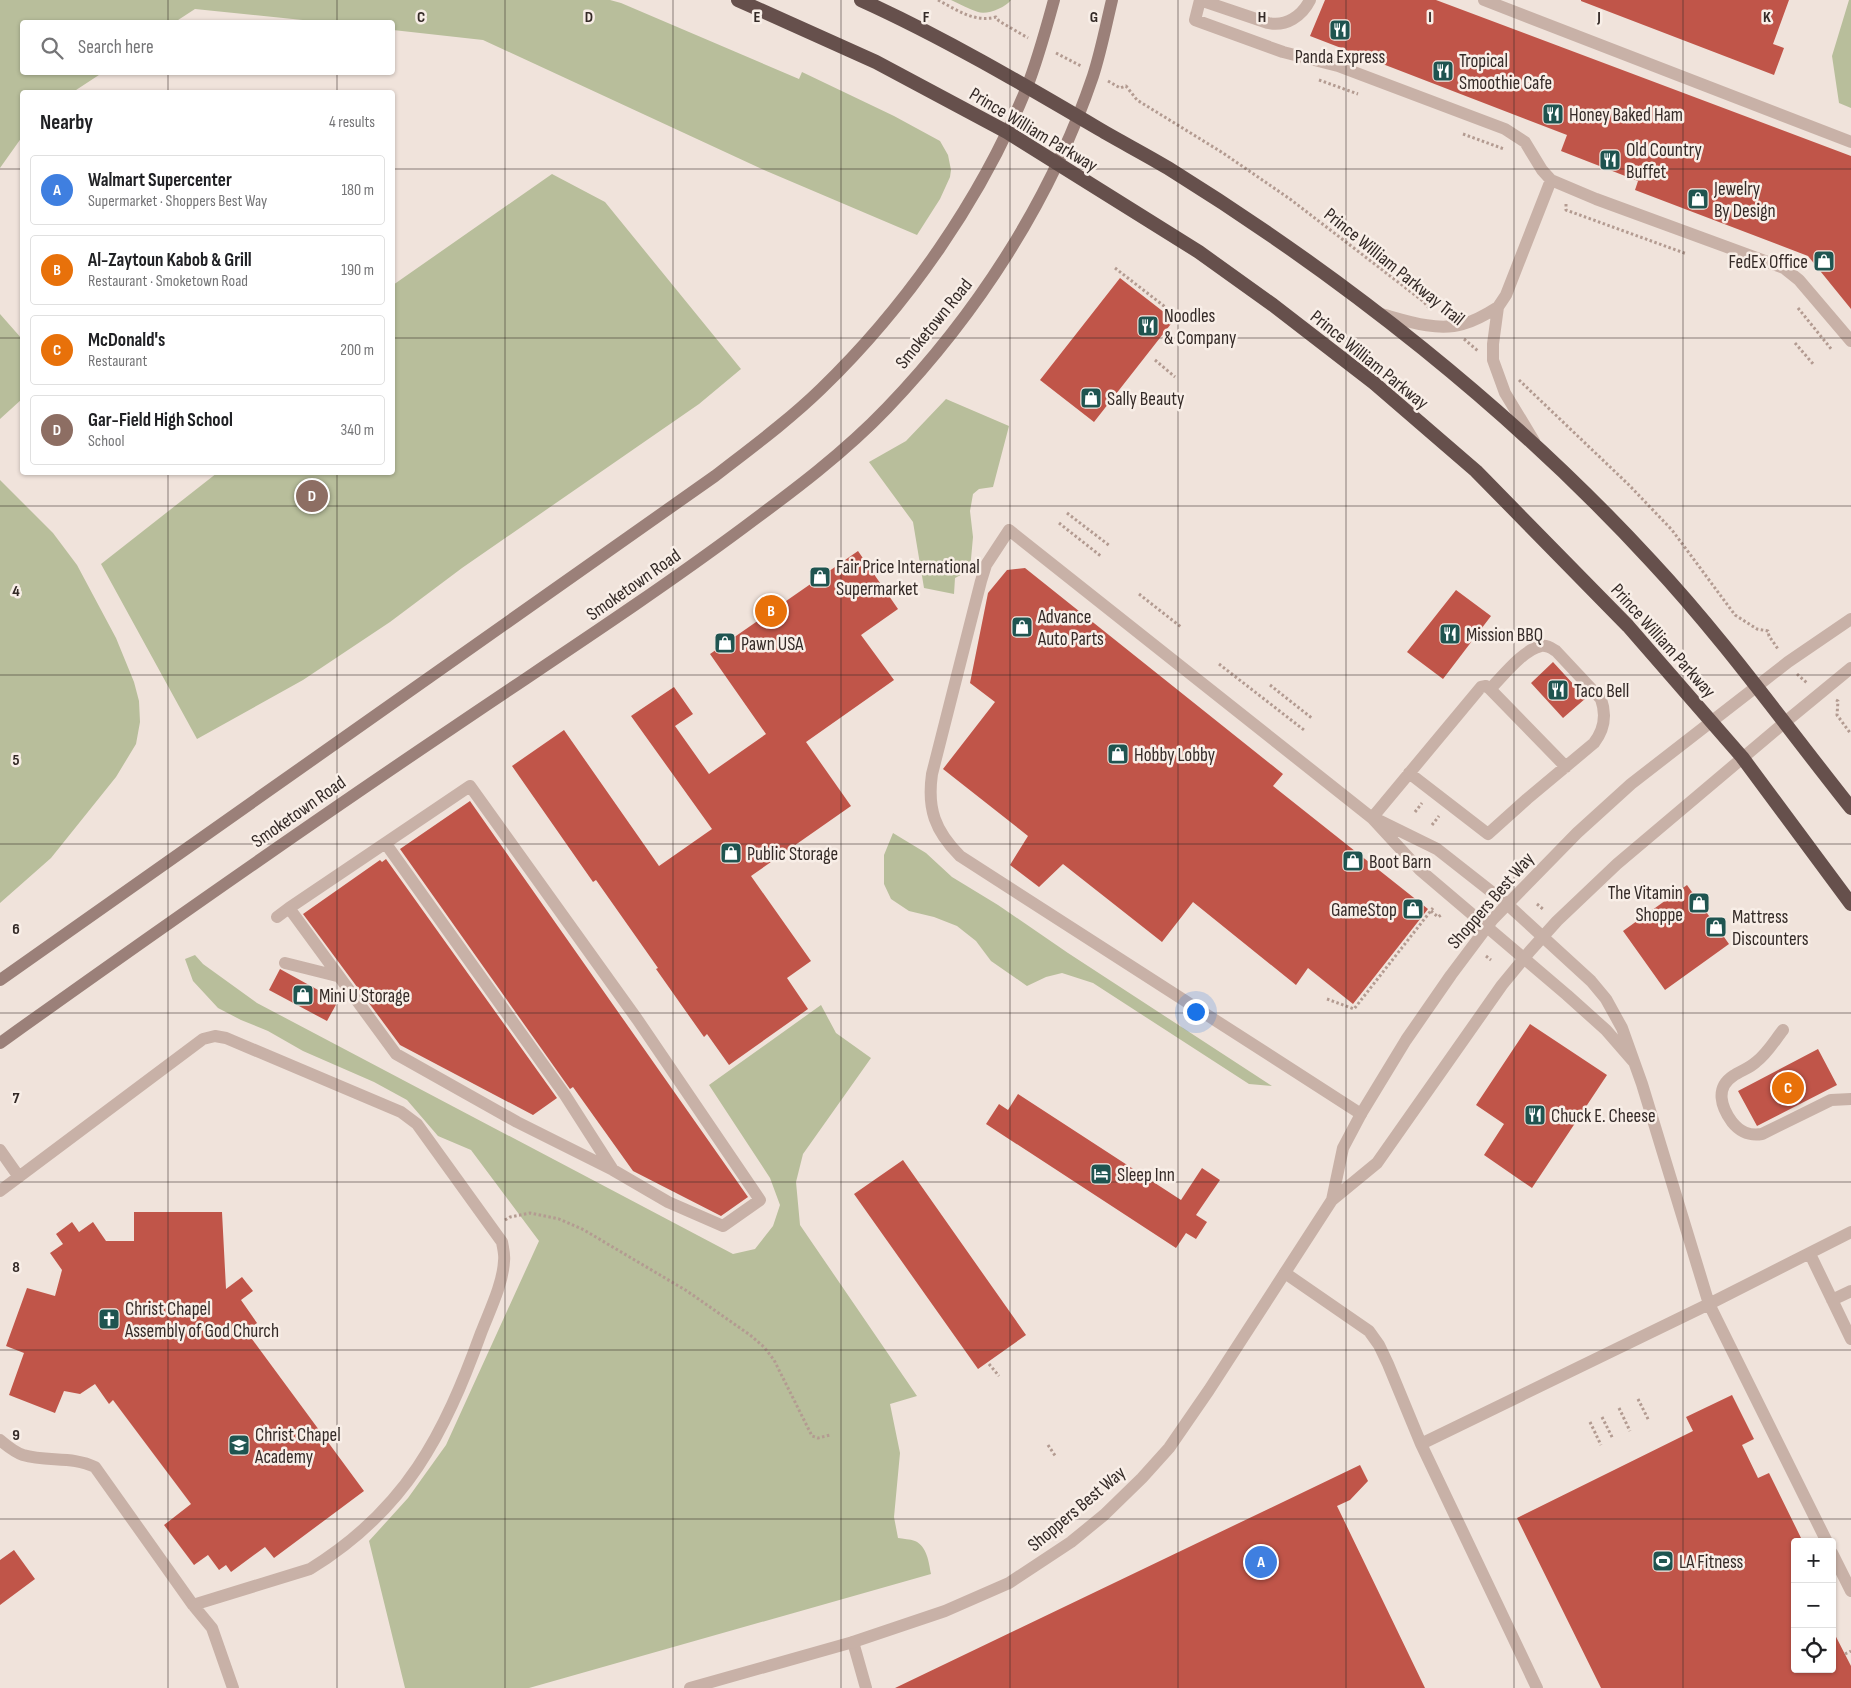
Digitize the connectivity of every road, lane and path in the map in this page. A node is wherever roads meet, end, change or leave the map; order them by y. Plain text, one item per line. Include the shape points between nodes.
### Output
1 (738, 0) edge
2 (861, 0) edge
3 (938, 0) edge
4 (1054, 0) edge
5 (1112, 0) edge
6 (1200, 0) edge
7 (1310, 0) edge
8 (1484, 0) edge
9 (1042, 45) junction
10 (1094, 73) junction
11 (1316, 78) dead end
12 (1027, 87) junction
13 (1358, 94) dead end
14 (1078, 116) junction
15 (1007, 132) junction
16 (1463, 134) dead end
17 (1851, 142) edge
18 (1509, 151) dead end
19 (1057, 162) junction
20 (1551, 180) junction
21 (1566, 204) dead end
22 (1687, 254) dead end
23 (1115, 268) dead end
24 (1498, 308) junction
25 (1798, 308) dead end
26 (1375, 312) junction
27 (1174, 313) dead end
28 (1448, 326) junction
29 (1851, 341) edge
30 (1795, 343) dead end
31 (1832, 350) dead end
32 (1155, 360) dead end
33 (1494, 365) junction
34 (1814, 365) dead end
35 (1175, 377) dead end
36 (1538, 448) junction
37 (1068, 513) dead end
38 (1059, 523) dead end
39 (1110, 546) dead end
40 (1102, 557) dead end
41 (1140, 594) dead end
42 (1851, 619) edge
43 (1181, 627) dead end
44 (1769, 636) dead end
45 (1219, 664) dead end
46 (1851, 668) edge
47 (1240, 681) junction
48 (1270, 685) dead end
49 (1756, 687) junction
50 (1235, 688) dead end
51 (1490, 689) junction
52 (1834, 700) dead end
53 (1313, 719) dead end
54 (1712, 721) junction
55 (1784, 723) junction
56 (1304, 730) dead end
57 (1851, 734) edge
58 (1742, 757) junction
59 (1566, 767) junction
60 (1409, 773) junction
61 (1851, 808) edge
62 (1372, 818) junction
63 (386, 844) junction
64 (1507, 904) junction
65 (1537, 904) dead end
66 (1851, 904) edge
67 (289, 908) junction
68 (1544, 910) dead end
69 (1441, 916) dead end
70 (277, 917) dead end
71 (1487, 926) junction
72 (1543, 937) junction
73 (1524, 958) junction
74 (285, 963) dead end
75 (337, 976) junction
76 (0, 980) edge
77 (1327, 999) dead end
78 (1783, 1030) dead end
79 (0, 1043) edge
80 (1633, 1061) junction
81 (1851, 1099) edge
82 (1361, 1114) junction
83 (0, 1150) edge
84 (613, 1170) junction
85 (19, 1176) junction
86 (0, 1191) edge
87 (1332, 1200) junction
88 (492, 1228) junction
89 (1851, 1232) edge
90 (1810, 1254) junction
91 (1285, 1273) junction
92 (1851, 1291) edge
93 (1832, 1300) junction
94 (1709, 1304) junction
95 (1851, 1339) edge
96 (989, 1364) dead end
97 (998, 1376) dead end
98 (1638, 1399) dead end
99 (1619, 1408) dead end
100 (1602, 1417) dead end
101 (1650, 1421) dead end
102 (1590, 1422) dead end
103 (1630, 1431) dead end
104 (830, 1434) dead end
105 (1613, 1439) dead end
106 (0, 1440) edge
107 (1421, 1444) junction
108 (1048, 1445) dead end
109 (1601, 1445) dead end
110 (1056, 1457) dead end
111 (1825, 1538) edge
112 (1836, 1561) edge
113 (1851, 1591) edge
114 (193, 1605) junction
115 (853, 1642) junction
116 (1851, 1651) edge
117 (1845, 1654) dead end
118 (233, 1688) edge
119 (690, 1688) edge
120 (866, 1688) edge
121 (1537, 1688) edge

1 - 15 highway, Prince William Parkway via 876,62
2 - 12 highway, Prince William Parkway
3 - 9 path, Prince William Parkway Trail via 979,19 996,17 999,22
4 - 9 main road, Smoketown Road
5 - 10 main road, Smoketown Road
6 - 7 street via 1278,24 1297,16
6 - 20 street via 1195,20 1283,52 1338,66 1510,131 1525,142
8 - 17 street
9 - 10 path, Prince William Parkway Trail
9 - 12 main road, Smoketown Road
10 - 14 main road, Smoketown Road
10 - 28 path, Prince William Parkway Trail via 1120,88 1126,86 1137,100 1290,199 1424,302
11 - 13 path
12 - 14 highway, Prince William Parkway
12 - 15 main road, Smoketown Road
14 - 19 main road, Smoketown Road
14 - 26 highway, Prince William Parkway via 1167,167
15 - 19 highway, Prince William Parkway
15 - 76 main road, Smoketown Road via 945,239 906,294 865,343 772,433
16 - 18 path
19 - 54 highway, Prince William Parkway via 1199,252 1374,383 1476,471 1628,626
19 - 79 main road, Smoketown Road via 1008,252 967,314 887,409 839,454 607,625 159,930
20 - 24 street
20 - 29 street via 1784,268 1799,280
21 - 22 path via 1566,210
23 - 27 path
24 - 28 street via 1467,323
24 - 33 street via 1492,353
25 - 31 path
26 - 28 street via 1412,322
26 - 36 highway, Prince William Parkway
28 - 33 path, Prince William Parkway Trail
30 - 34 path
32 - 35 path
33 - 36 street via 1505,393
33 - 44 path, Prince William Parkway Trail via 1510,379 1516,376 1629,485 1672,530 1735,615 1757,629 1768,631
36 - 49 highway, Prince William Parkway via 1652,562
37 - 39 path
38 - 40 path
41 - 43 path
42 - 49 street, Shoppers Best Way
45 - 47 path
46 - 55 street, Shoppers Best Way
47 - 50 path
47 - 56 path
48 - 53 path
49 - 54 street, Shoppers Best Way
49 - 55 highway, Prince William Parkway
51 - 59 street
51 - 59 street via 1527,652 1542,646 1556,651 1593,690 1605,709 1601,733
51 - 60 street via 1481,686
52 - 57 path via 1838,701 1836,711 1839,719
54 - 58 highway, Prince William Parkway
54 - 64 street, Shoppers Best Way via 1631,784 1577,832
55 - 58 street, Shoppers Best Way
55 - 61 highway, Prince William Parkway
58 - 66 highway, Prince William Parkway
58 - 72 street, Shoppers Best Way via 1617,864
59 - 60 street via 1488,834
60 - 62 street
62 - 64 street via 1437,849
62 - 71 street via 1420,870
62 - 82 street via 1009,530 986,565 932,774 931,808 937,826 960,856
63 - 67 street
63 - 84 street via 565,1095
63 - 84 street via 470,786 637,1019 760,1200 723,1226 668,1202
64 - 71 street, Shoppers Best Way
64 - 72 street
65 - 68 path
67 - 70 street
67 - 75 street
69 - 77 path via 1432,910 1354,1009
71 - 73 street
71 - 82 street, Shoppers Best Way via 1406,1040
72 - 73 street, Shoppers Best Way
72 - 80 street via 1606,1000 1622,1028
73 - 80 street via 1606,1030
73 - 87 street, Shoppers Best Way via 1377,1163
74 - 75 street
75 - 84 street via 396,1054 517,1122
78 - 81 street via 1756,1062 1726,1081 1721,1102 1735,1126 1752,1136 1762,1134 1831,1100
80 - 94 street
82 - 87 street, Shoppers Best Way via 1343,1148
83 - 85 street
85 - 86 street
85 - 88 street via 204,1039 215,1036 401,1112 417,1124
87 - 91 street, Shoppers Best Way
88 - 104 path via 510,1217 530,1213 559,1219 584,1230 687,1290 764,1347 812,1436 818,1438
88 - 114 street via 502,1242 504,1260 501,1277 453,1404 420,1466 396,1497 363,1530 310,1569
89 - 90 street
90 - 93 street
90 - 94 street
91 - 107 street via 1369,1331 1388,1364
91 - 115 street, Shoppers Best Way via 1170,1448 1104,1515 1071,1542 1010,1583 946,1611
92 - 93 street
93 - 95 street
94 - 107 street
94 - 111 street
96 - 97 path
98 - 101 path
99 - 103 path
100 - 105 path
102 - 109 path
106 - 114 street via 24,1455 85,1462 94,1467
107 - 121 street
108 - 110 path
112 - 113 street
114 - 118 street via 212,1628
115 - 119 street, Shoppers Best Way
115 - 120 street
116 - 117 path

